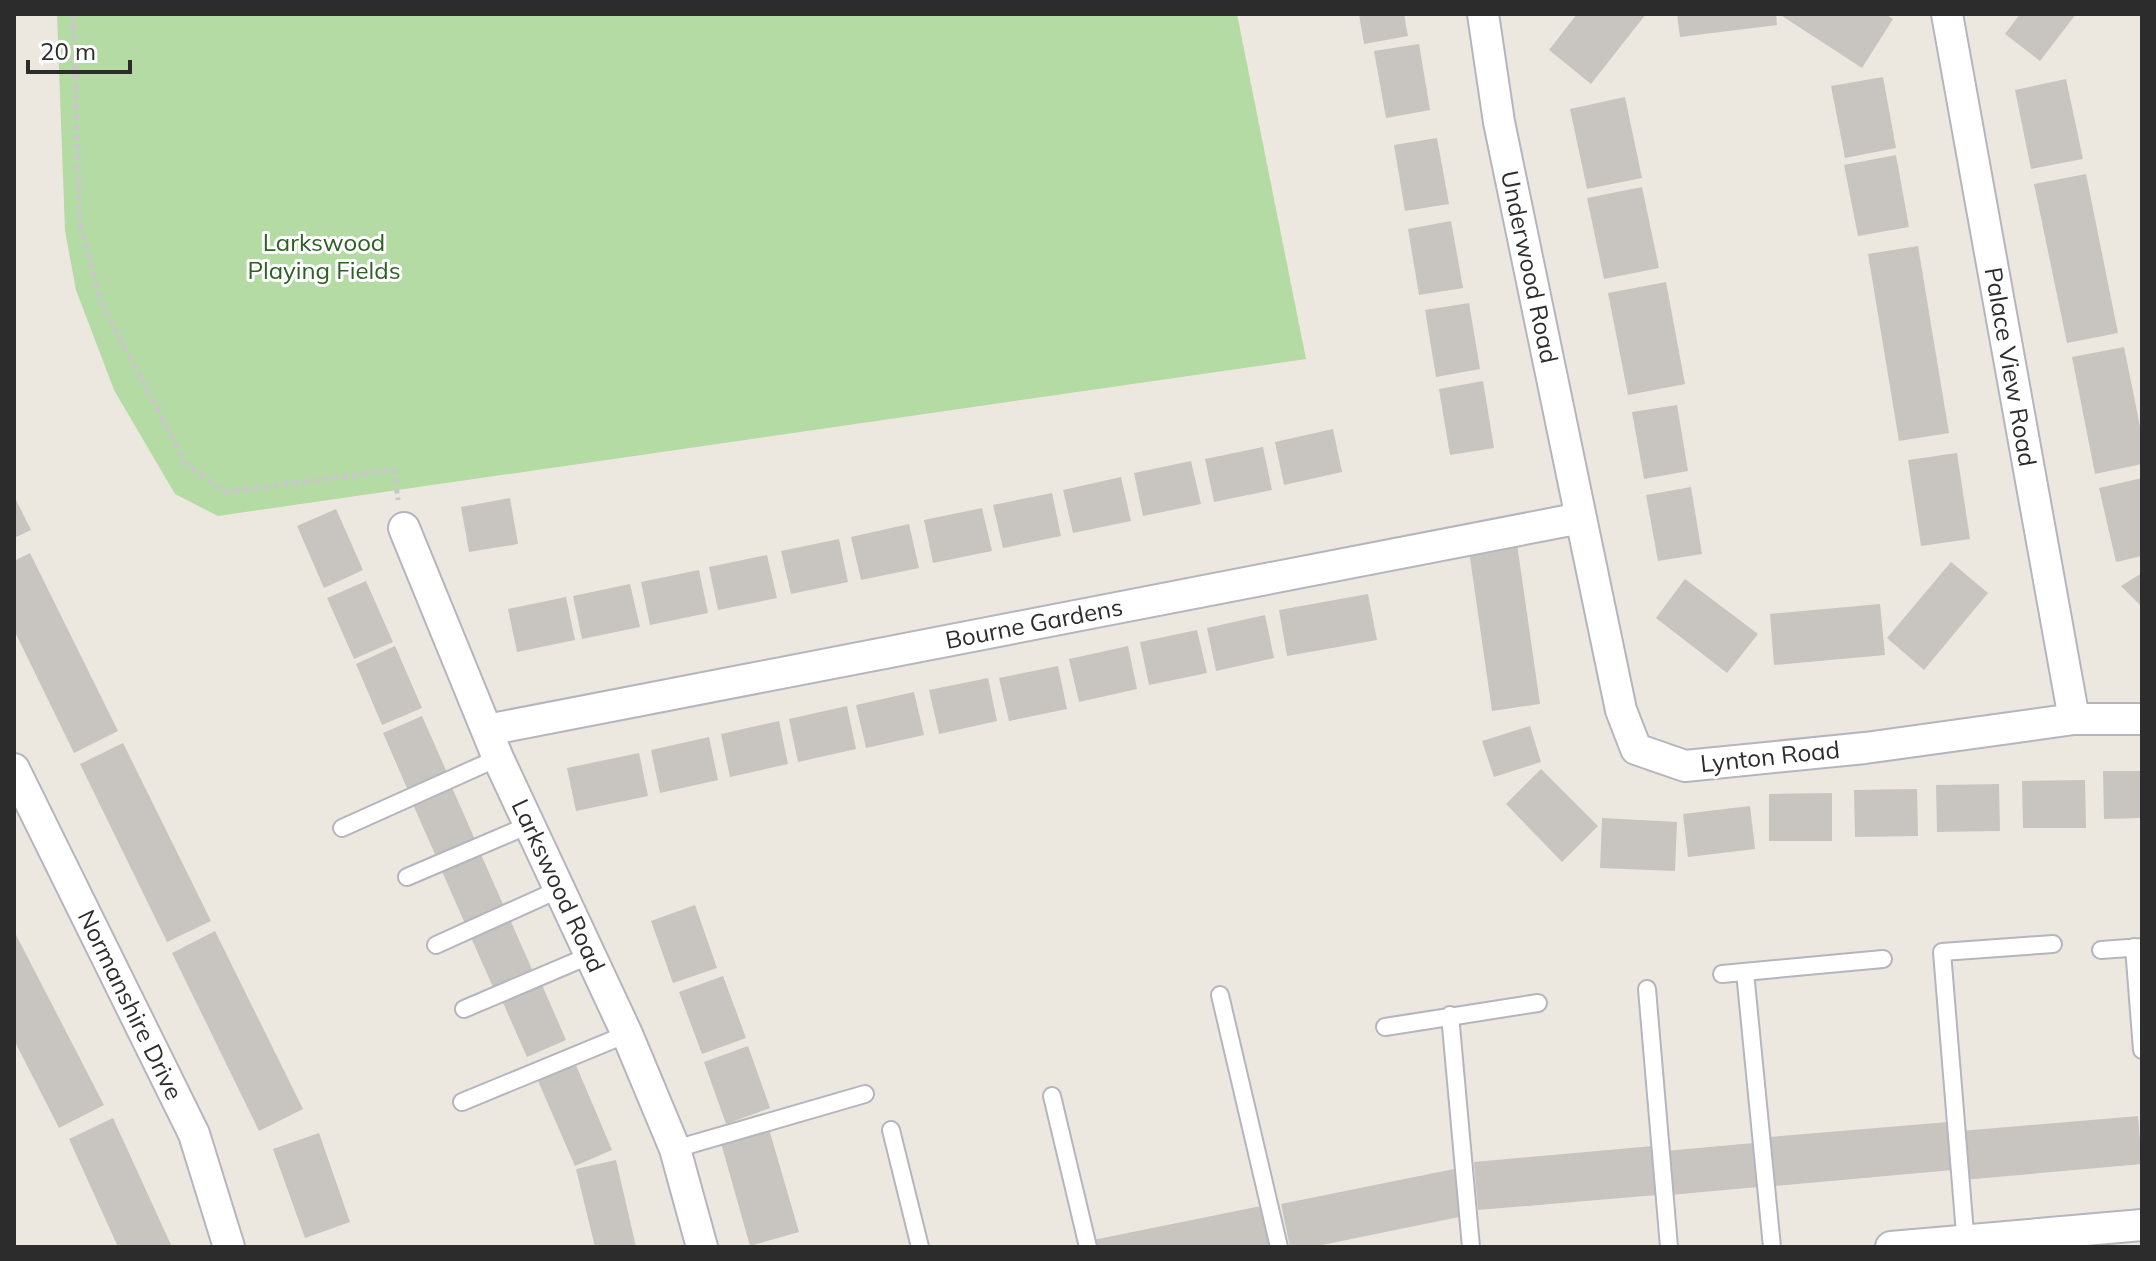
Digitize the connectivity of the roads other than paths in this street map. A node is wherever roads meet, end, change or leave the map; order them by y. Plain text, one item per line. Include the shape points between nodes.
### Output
1 (1483, 14) edge
2 (1947, 14) edge
3 (1581, 518) junction
4 (404, 528) road end
5 (2074, 719) junction
6 (2142, 719) edge
7 (493, 744) junction
8 (14, 769) edge
9 (529, 825) junction
10 (342, 828) dead end
11 (407, 877) dead end
12 (560, 889) junction
13 (2053, 944) dead end
14 (436, 945) dead end
15 (2138, 947) edge
16 (2101, 950) dead end
17 (591, 955) junction
18 (1883, 959) dead end
19 (1745, 972) junction
20 (1722, 974) dead end
21 (1647, 989) dead end
22 (1220, 995) dead end
23 (1538, 1003) dead end
24 (464, 1009) dead end
25 (1450, 1015) junction
26 (1385, 1027) dead end
27 (627, 1034) junction
28 (2142, 1050) edge
29 (865, 1094) dead end
30 (1052, 1096) dead end
31 (462, 1102) dead end
32 (891, 1130) dead end
33 (675, 1149) junction
34 (2142, 1225) edge
35 (1966, 1244) edge
36 (229, 1247) edge
37 (702, 1247) edge
38 (920, 1247) edge
39 (1088, 1247) edge
40 (1279, 1247) edge
41 (1471, 1247) edge
42 (1669, 1247) edge
43 (1772, 1247) edge
44 (1891, 1247) edge

1 - 3 street, Underwood Road via 1499,122
2 - 5 street, Palace View Road
3 - 5 street, Lynton Road via 1621,710 1636,749 1685,766
3 - 7 street, Bourne Gardens
4 - 7 street, Larkswood Road
5 - 6 street, Lynton Road
7 - 9 street, Larkswood Road
7 - 10 lane
8 - 36 street, Normanshire Drive via 194,1134
9 - 11 lane
9 - 12 street, Larkswood Road
12 - 14 lane
12 - 17 street, Larkswood Road
13 - 35 lane via 1942,952
15 - 16 lane
15 - 28 lane
17 - 24 lane
17 - 27 street, Larkswood Road
18 - 19 lane
19 - 20 lane
19 - 43 lane
21 - 42 lane
22 - 40 lane
23 - 25 lane
25 - 26 lane
25 - 41 lane
27 - 31 lane
27 - 33 street, Larkswood Road
29 - 33 lane
30 - 39 lane
32 - 38 lane
33 - 37 street, Larkswood Road
34 - 35 street
35 - 44 street

